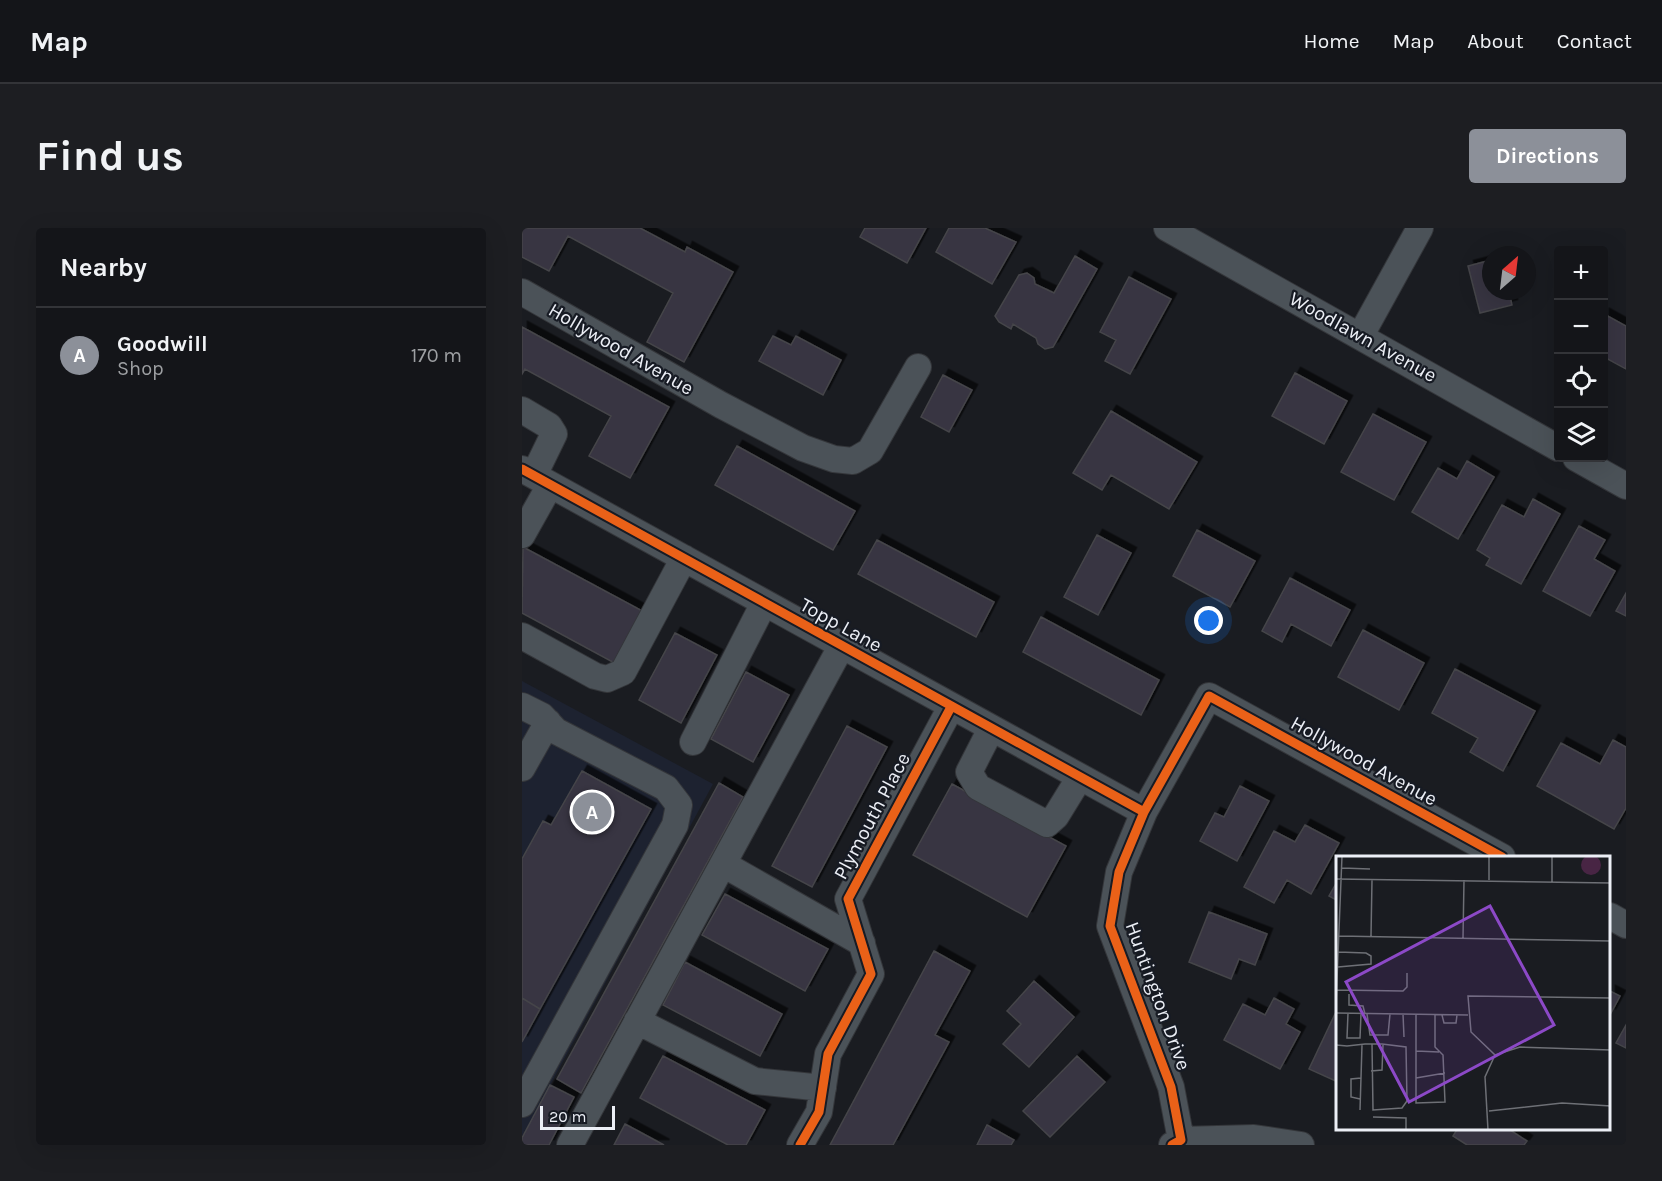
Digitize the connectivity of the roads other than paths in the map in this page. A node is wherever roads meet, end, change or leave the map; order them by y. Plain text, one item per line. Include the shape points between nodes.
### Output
1 (1167, 228) edge
2 (1420, 228) edge
3 (522, 292) edge
4 (1361, 335) junction
5 (918, 367) dead end
6 (522, 410) edge
7 (1554, 446) edge
8 (1583, 462) edge
9 (535, 476) edge
10 (1626, 486) edge
11 (522, 535) edge
12 (684, 558) junction
13 (764, 603) junction
14 (522, 636) edge
15 (842, 645) junction
16 (1209, 696) joint
17 (522, 706) edge
18 (951, 707) junction
19 (548, 722) junction
20 (991, 729) junction
21 (693, 742) dead end
22 (522, 768) edge
23 (1080, 777) junction
24 (1143, 812) junction
25 (1500, 856) edge
26 (723, 864) junction
27 (1611, 917) edge
28 (1626, 925) edge
29 (862, 943) junction
30 (637, 1021) junction
31 (823, 1088) junction
32 (522, 1104) edge
33 (1177, 1142) edge
34 (570, 1145) edge
35 (800, 1145) edge
36 (1301, 1145) edge

1 - 4 street, Woodlawn Avenue
2 - 4 street
3 - 5 street, Hollywood Avenue via 721,405 803,448 834,459 853,460 870,451
4 - 7 street, Woodlawn Avenue
6 - 9 street via 549,426 554,434
8 - 10 street
9 - 11 street
9 - 12 street, Topp Lane
12 - 13 street, Topp Lane
12 - 14 street via 623,672 608,679 595,676
13 - 15 street, Topp Lane
13 - 21 street
15 - 18 street, Topp Lane
15 - 26 street
16 - 24 street, Huntington Drive
16 - 25 street, Hollywood Avenue
17 - 19 street
18 - 20 street, Topp Lane
18 - 29 street, Plymouth Place via 848,899
19 - 22 street
19 - 32 street via 556,731 666,788 679,805 675,825
20 - 23 street, Topp Lane
20 - 23 street via 969,772 978,787 1047,824
23 - 24 street, Topp Lane
24 - 33 street, Huntington Drive via 1119,872 1110,926 1171,1087
26 - 29 street
26 - 30 street
27 - 28 street
29 - 31 street, Plymouth Place via 871,974 828,1054
30 - 31 street via 755,1081
30 - 34 street
31 - 35 street, Plymouth Place via 819,1112
33 - 36 street via 1254,1138

